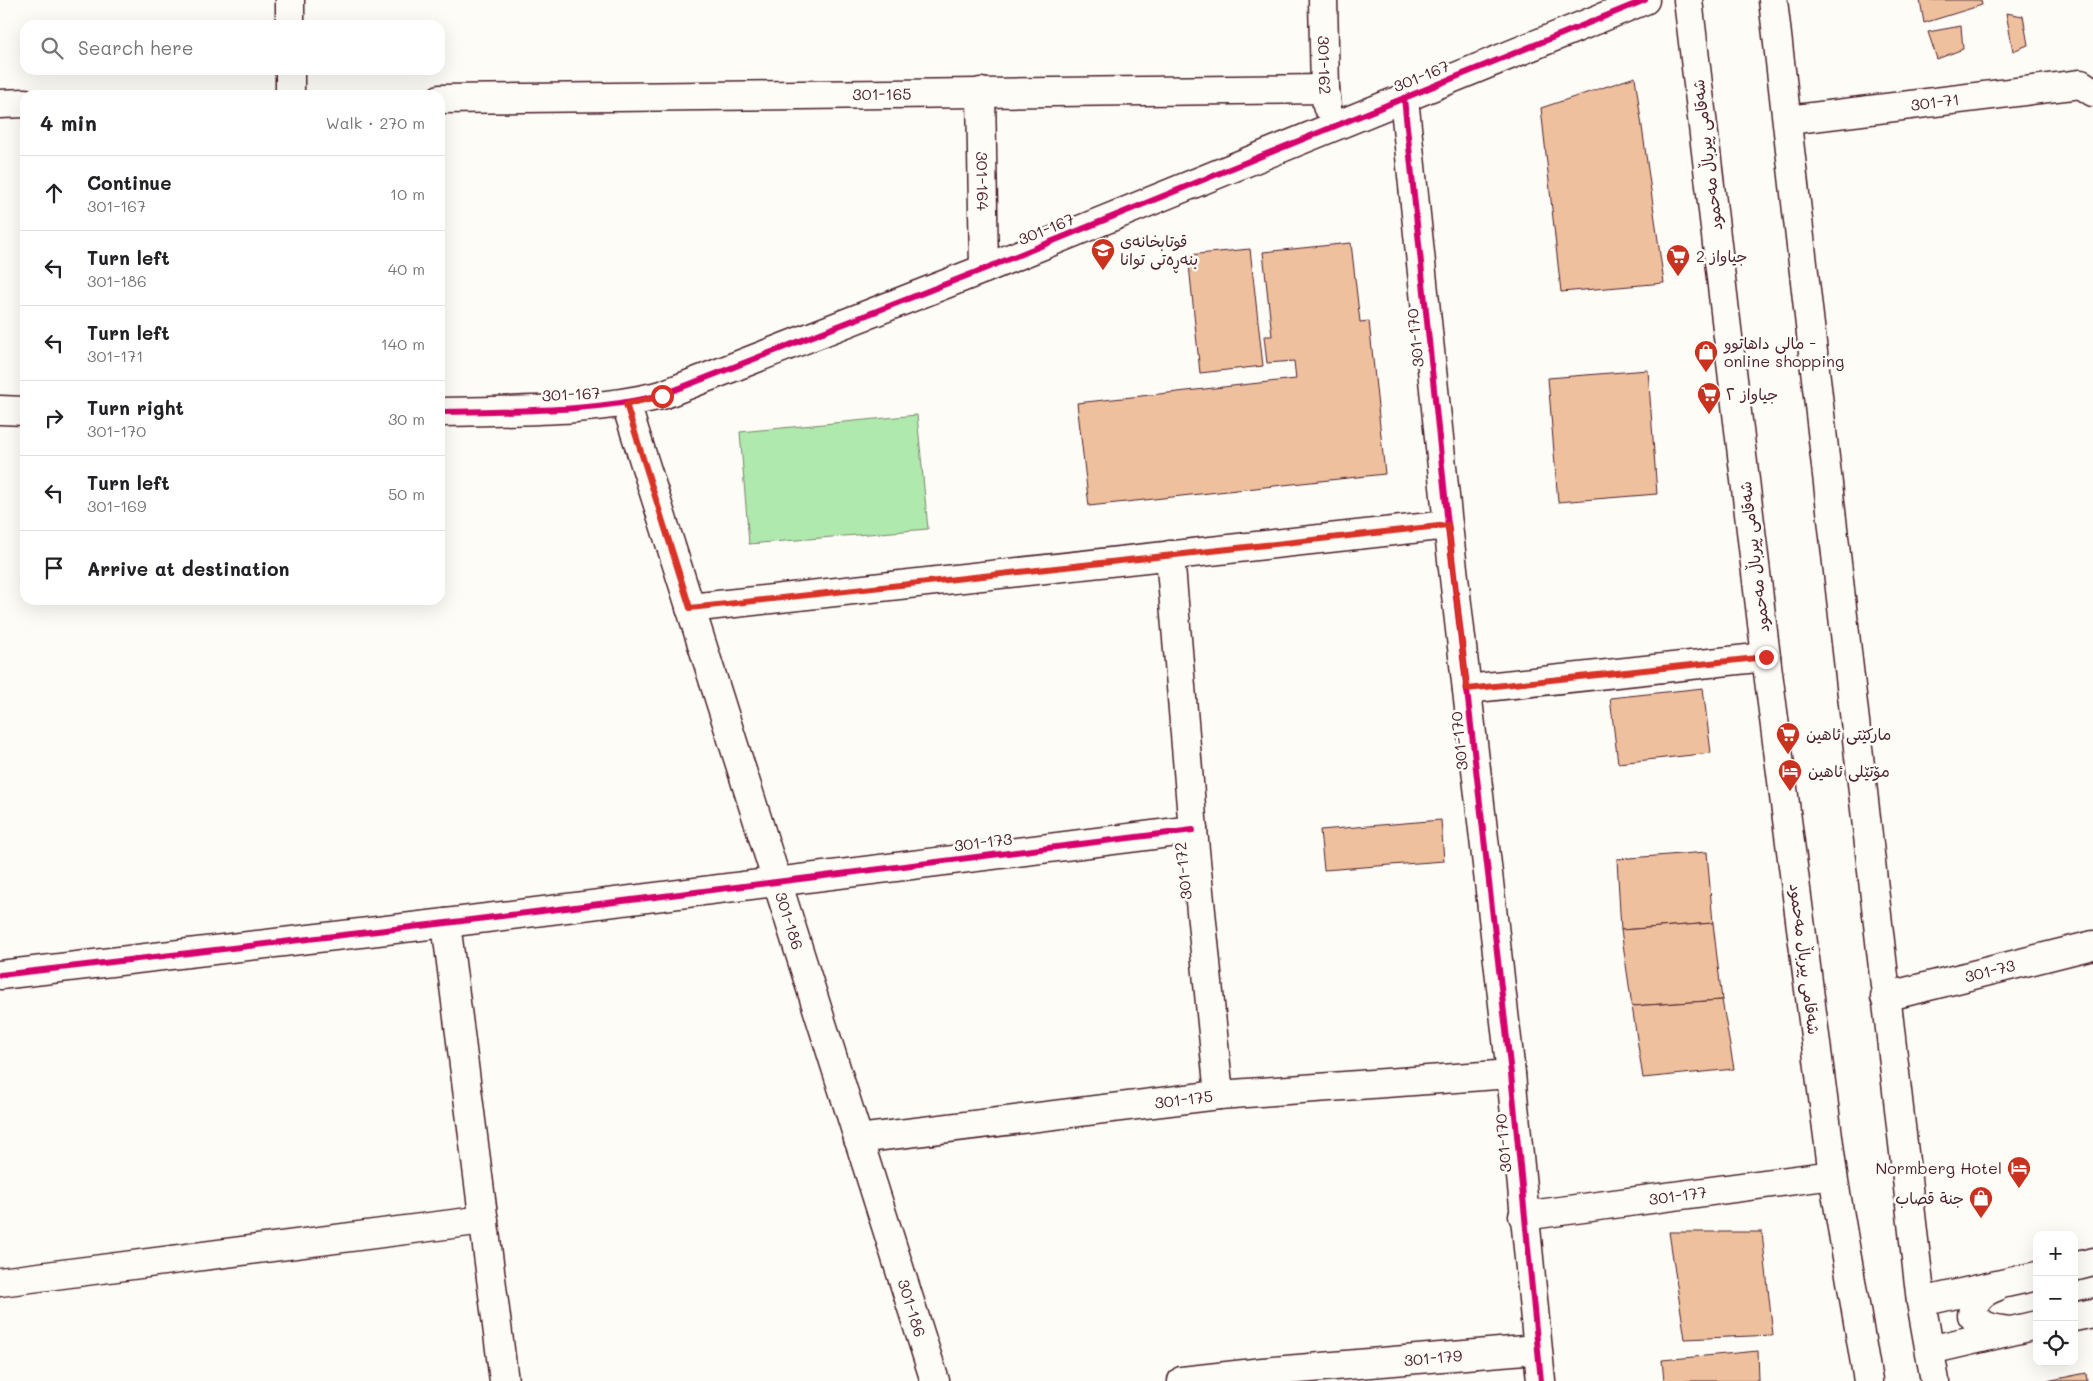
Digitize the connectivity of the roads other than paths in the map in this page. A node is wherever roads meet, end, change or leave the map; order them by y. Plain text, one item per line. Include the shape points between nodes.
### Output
1 (290, 0) edge
2 (1323, 0) edge
3 (1645, 0) edge
4 (1688, 0) edge
5 (1773, 0) edge
6 (290, 20) edge
7 (290, 75) edge
8 (2087, 88) edge
9 (1325, 89) junction
10 (290, 90) edge
11 (981, 92) junction
12 (1404, 98) junction
13 (445, 99) edge
14 (20, 103) edge
15 (0, 104) edge
16 (1788, 120) junction
17 (1330, 128) junction
18 (984, 269) junction
19 (626, 404) junction
20 (0, 410) edge
21 (20, 411) edge
22 (445, 412) edge
23 (1448, 525) junction
24 (1170, 555) junction
25 (690, 608) junction
26 (1766, 657) junction
27 (1467, 689) junction
28 (1193, 830) junction
29 (776, 881) junction
30 (446, 923) junction
31 (2093, 946) edge
32 (0, 974) edge
33 (1885, 997) junction
34 (1510, 1074) junction
35 (1219, 1095) junction
36 (858, 1139) junction
37 (1832, 1175) junction
38 (1523, 1216) junction
39 (484, 1220) junction
40 (2093, 1262) edge
41 (2078, 1266) edge
42 (2033, 1277) edge
43 (0, 1282) edge
44 (1998, 1286) junction
45 (1921, 1302) junction
46 (2093, 1312) edge
47 (2078, 1316) edge
48 (2033, 1326) edge
49 (2010, 1331) junction
50 (1537, 1349) junction
51 (1930, 1350) junction
52 (1263, 1377) edge
53 (504, 1381) edge
54 (935, 1381) edge
55 (1182, 1381) edge
56 (1541, 1381) edge
57 (1868, 1381) edge
58 (1935, 1381) edge

1 - 6 street
2 - 9 street, 301-162
3 - 12 street, 301-167
4 - 26 street, شەقامی پیرباڵ مەحمود
5 - 16 street
7 - 10 street
8 - 16 street, 301-71
9 - 11 street, 301-165
9 - 17 street, 301-162
11 - 13 street, 301-165
11 - 18 street, 301-164
12 - 17 street, 301-167
12 - 23 street, 301-170
14 - 15 street
16 - 33 street
17 - 18 street, 301-167
18 - 19 street, 301-167 via 662,396
19 - 22 street, 301-167
19 - 25 street, 301-186
20 - 21 street
23 - 24 street
23 - 27 street, 301-170
24 - 25 street
24 - 28 street, 301-172
25 - 29 street, 301-186
26 - 27 street
26 - 37 street, شەقامی پیرباڵ مەحمود
27 - 34 street, 301-170
28 - 29 street, 301-173
28 - 35 street, 301-172
29 - 30 street, 301-173
29 - 36 street, 301-186
30 - 32 street, 301-173
30 - 39 street
31 - 33 street, 301-73
33 - 45 street
34 - 35 street, 301-175
34 - 38 street, 301-170
35 - 36 street, 301-175
36 - 54 street, 301-186
37 - 38 street, 301-177
37 - 57 street, شەقامی پیرباڵ مەحمود
38 - 50 street, 301-170
39 - 43 street
39 - 53 street
40 - 41 street
42 - 44 street
44 - 45 street
44 - 49 street via 1977,1298 1972,1315 1987,1327
45 - 51 street
46 - 47 street
48 - 49 street
49 - 51 street
50 - 52 street, 301-179
50 - 56 street, 301-170
51 - 58 street
52 - 55 street, 301-179

